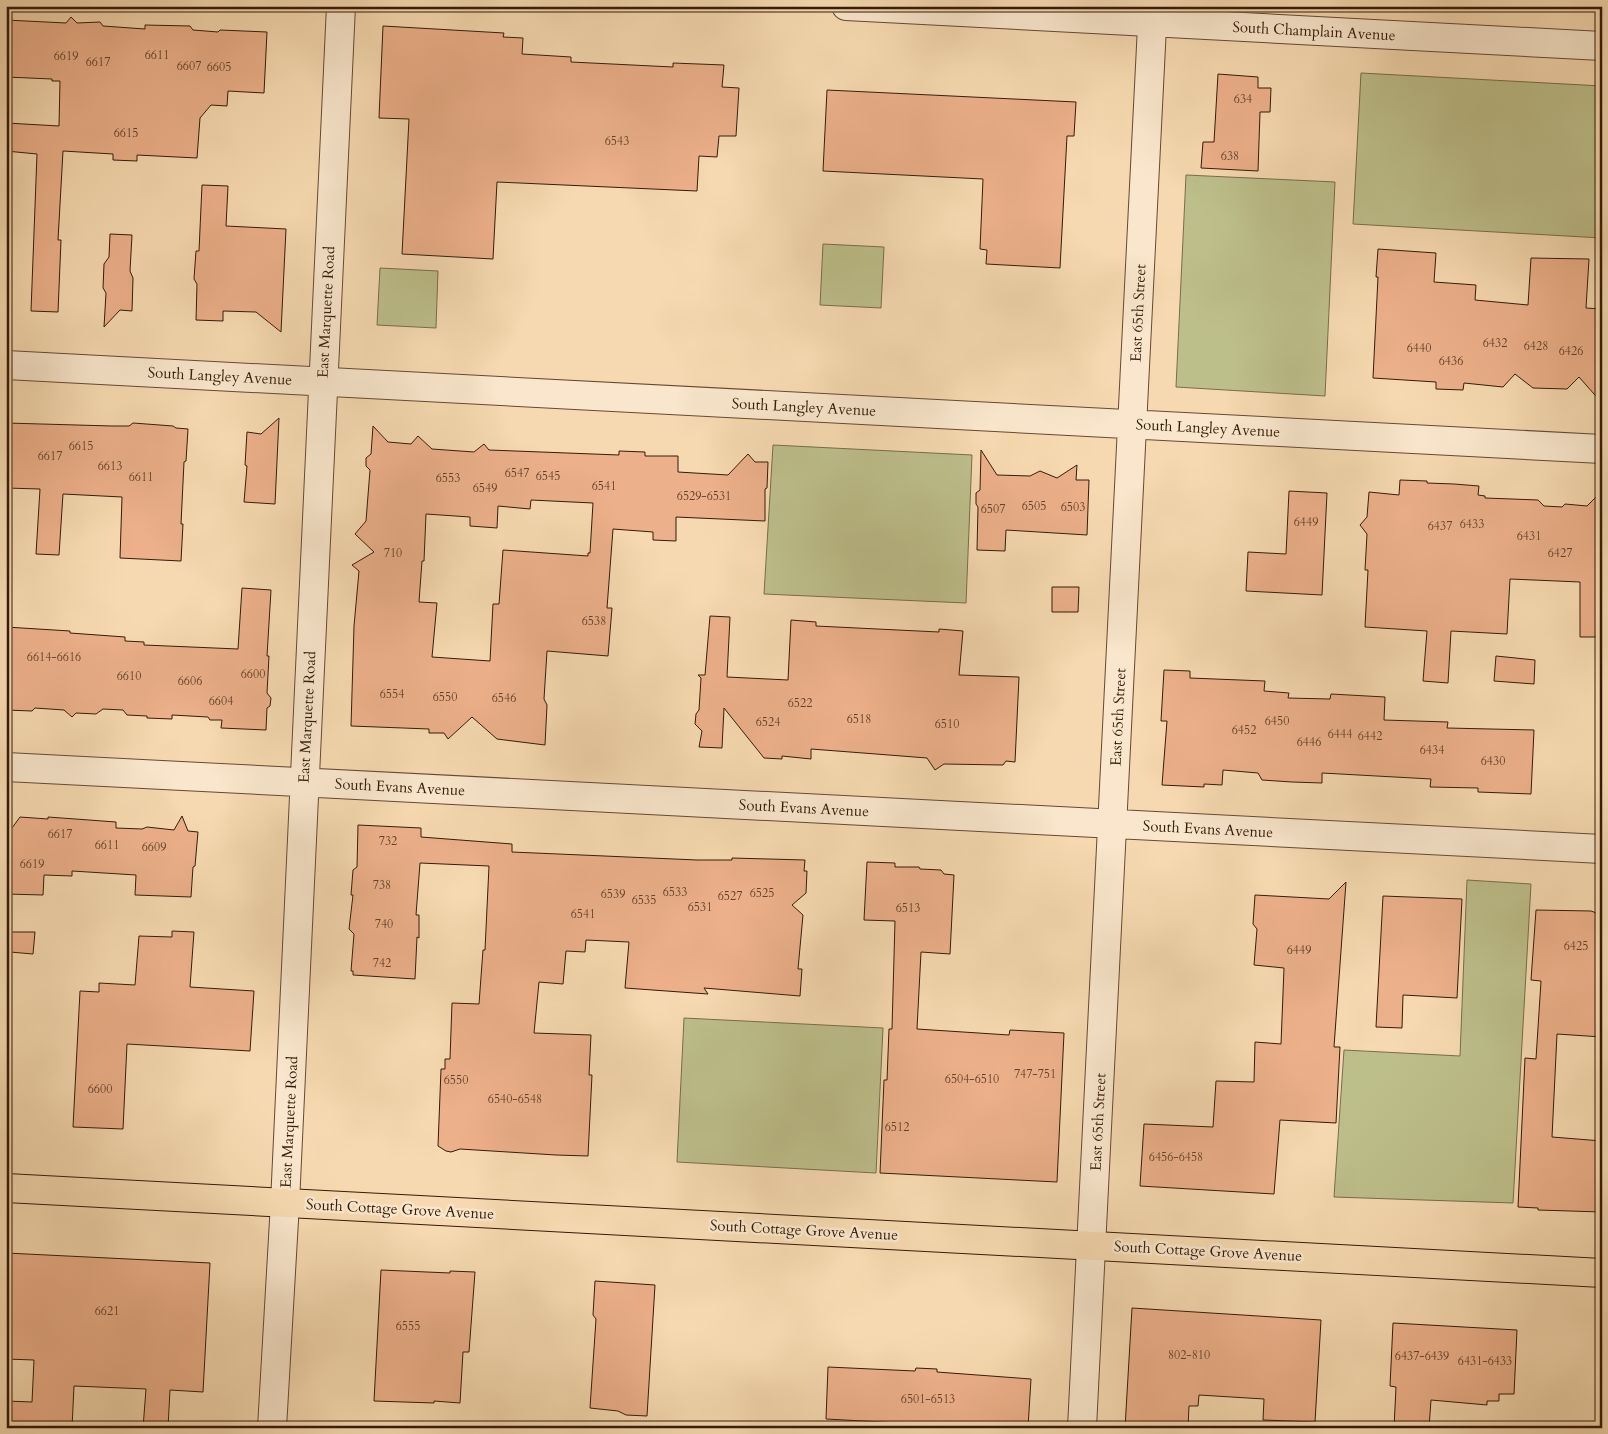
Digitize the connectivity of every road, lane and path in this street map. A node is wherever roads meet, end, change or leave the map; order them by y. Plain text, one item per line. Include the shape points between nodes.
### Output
1 (341, 6) edge
2 (846, 6) edge
3 (1152, 14) edge
4 (1602, 46) edge
5 (6, 365) edge
6 (323, 382) junction
7 (1132, 424) junction
8 (1602, 449) edge
9 (6, 767) edge
10 (304, 782) junction
11 (1112, 824) junction
12 (1602, 849) edge
13 (6, 1188) edge
14 (285, 1203) junction
15 (1092, 1245) junction
16 (1602, 1273) edge
17 (272, 1428) edge
18 (1082, 1428) edge

1 - 6 street, East Marquette Road
2 - 3 street, South Champlain Avenue
3 - 4 street, South Champlain Avenue
3 - 7 street, East 65th Street
5 - 6 street, South Langley Avenue
6 - 7 street, South Langley Avenue
6 - 10 street, East Marquette Road
7 - 8 street, South Langley Avenue
7 - 11 street, East 65th Street
9 - 10 street, South Evans Avenue
10 - 11 street, South Evans Avenue
10 - 14 street, East Marquette Road
11 - 12 street, South Evans Avenue
11 - 15 street, East 65th Street
13 - 14 main road, South Cottage Grove Avenue
14 - 15 main road, South Cottage Grove Avenue
14 - 17 street, East Marquette Road
15 - 16 main road, South Cottage Grove Avenue
15 - 18 street, East 65th Street

